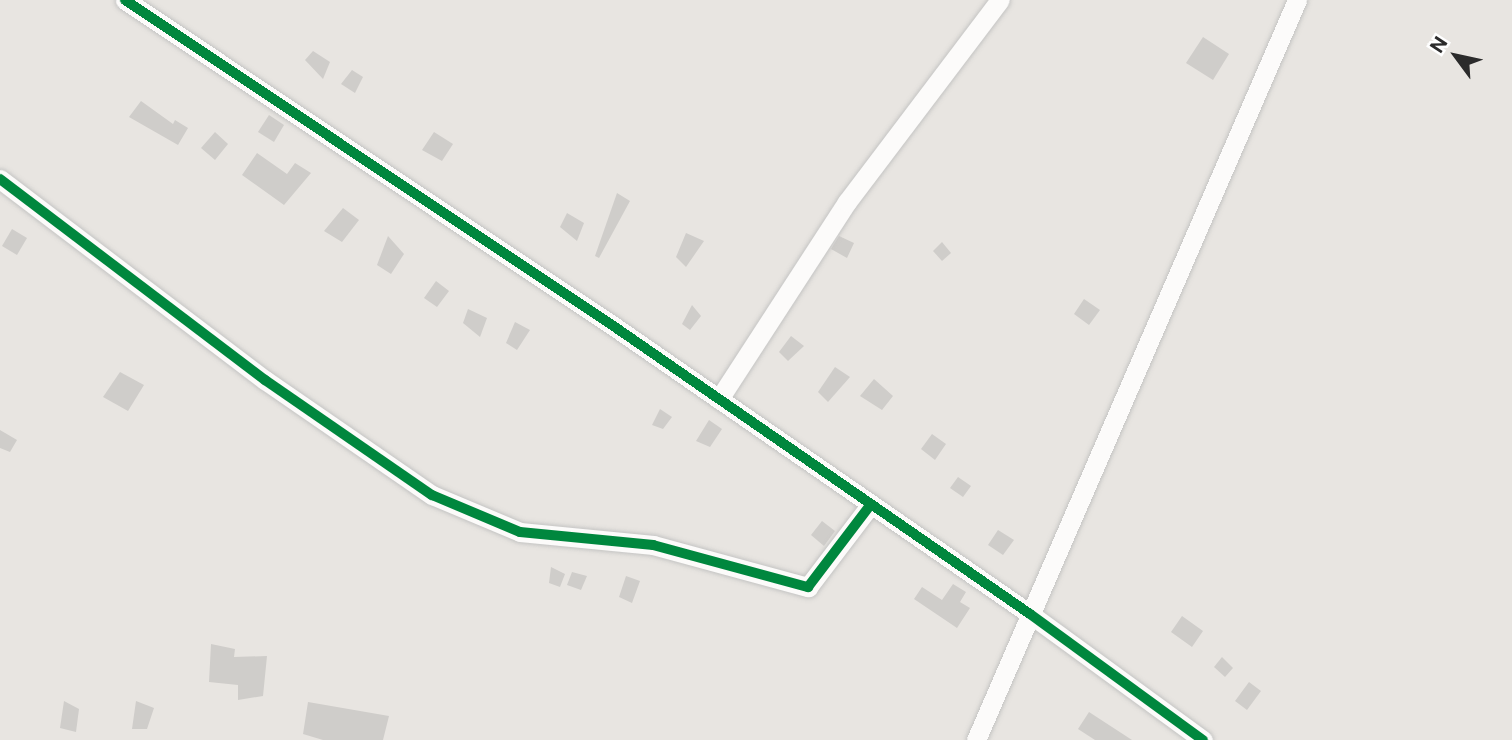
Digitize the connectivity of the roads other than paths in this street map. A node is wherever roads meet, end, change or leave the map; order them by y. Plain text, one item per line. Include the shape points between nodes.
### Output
1 (125, 0) edge
2 (1000, 0) edge
3 (1297, 0) edge
4 (0, 179) edge
5 (719, 399) junction
6 (871, 504) junction
7 (1030, 614) junction
8 (976, 740) edge
9 (1203, 740) edge

1 - 5 street
2 - 5 street via 847,202
3 - 7 street
4 - 6 street via 265,380 411,481 432,495 520,532 653,545 808,587
5 - 6 street
6 - 7 street
7 - 8 street
7 - 9 street

